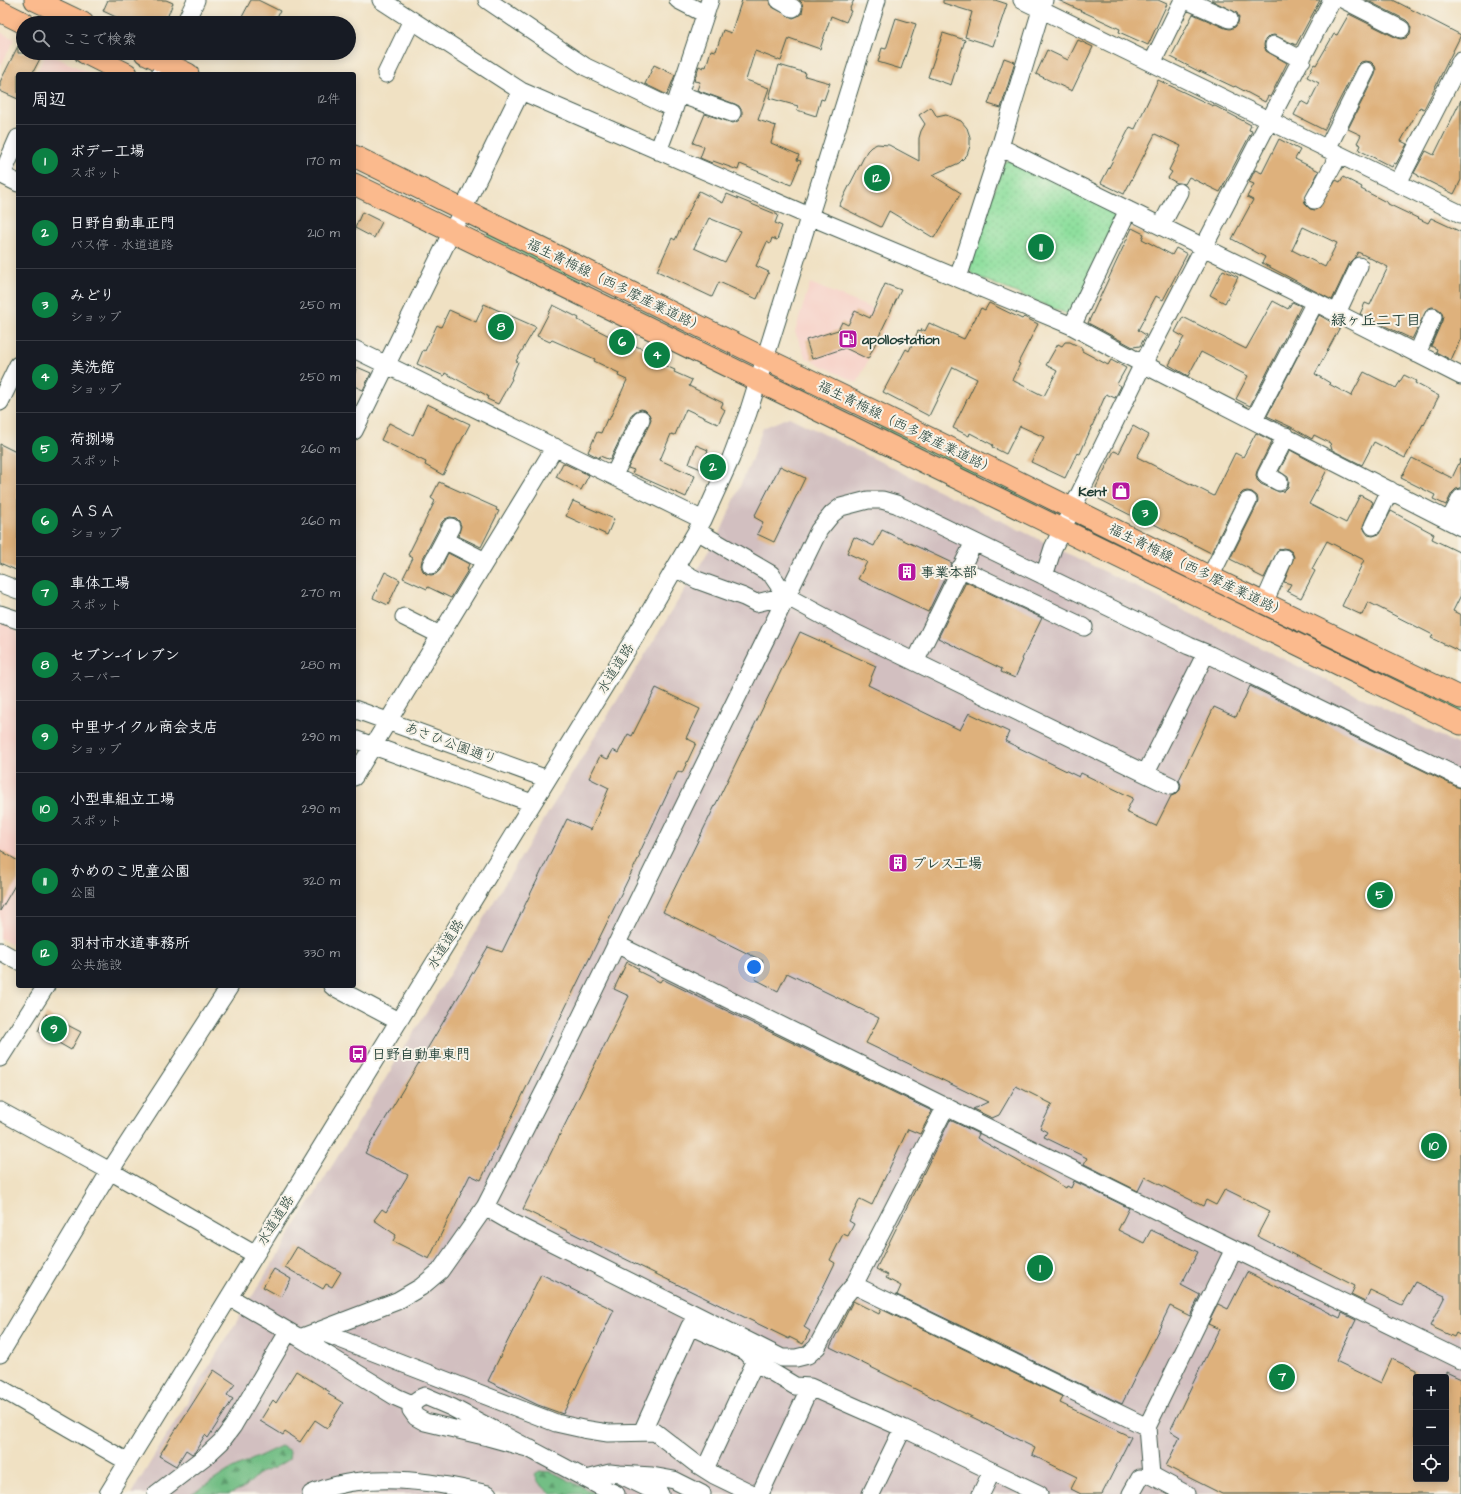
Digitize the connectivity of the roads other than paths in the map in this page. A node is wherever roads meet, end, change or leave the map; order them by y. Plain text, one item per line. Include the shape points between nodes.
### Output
1 (35, 0) edge
2 (196, 0) edge
3 (487, 0) edge
4 (678, 0) edge
5 (876, 0) edge
6 (1022, 0) edge
7 (1183, 0) edge
8 (1186, 0) edge
9 (1332, 0) edge
10 (1344, 0) edge
11 (387, 1) edge
12 (1043, 5) edge
13 (708, 7) edge
14 (0, 11) edge
15 (68, 16) edge
16 (188, 16) edge
17 (16, 19) edge
18 (1229, 19) dead end
19 (412, 20) junction
20 (1401, 29) dead end
21 (1274, 45) dead end
22 (98, 60) edge
23 (1302, 60) junction
24 (1461, 60) edge
25 (166, 63) edge
26 (1152, 63) junction
27 (1366, 71) dead end
28 (123, 72) edge
29 (184, 72) edge
30 (386, 74) dead end
31 (521, 91) junction
32 (676, 102) junction
33 (732, 113) dead end
34 (1270, 120) junction
35 (16, 142) edge
36 (1000, 147) junction
37 (658, 151) junction
38 (1333, 152) junction
39 (356, 157) edge
40 (1, 174) edge
41 (16, 182) edge
42 (1398, 183) junction
43 (356, 185) edge
44 (1179, 192) dead end
45 (1314, 200) dead end
46 (463, 210) junction
47 (1128, 210) junction
48 (1461, 214) edge
49 (809, 216) junction
50 (1161, 226) junction
51 (453, 232) junction
52 (1204, 247) junction
53 (1359, 266) dead end
54 (958, 278) junction
55 (1315, 302) junction
56 (1337, 313) junction
57 (1433, 317) dead end
58 (1072, 326) junction
59 (356, 350) edge
60 (1418, 354) junction
61 (764, 358) junction
62 (1143, 364) junction
63 (387, 365) junction
64 (16, 369) edge
65 (1461, 376) edge
66 (758, 382) junction
67 (0, 402) edge
68 (641, 419) dead end
69 (1254, 420) junction
70 (356, 428) edge
71 (1286, 436) junction
72 (555, 447) junction
73 (614, 475) junction
74 (1279, 482) dead end
75 (1390, 490) junction
76 (1461, 498) edge
77 (1248, 501) dead end
78 (1073, 509) junction
79 (1455, 524) edge
80 (700, 525) junction
81 (1373, 526) dead end
82 (1062, 529) junction
83 (974, 542) junction
84 (1284, 558) dead end
85 (486, 561) junction
86 (431, 565) dead end
87 (675, 568) junction
88 (960, 568) junction
89 (1044, 576) junction
90 (1210, 577) junction
91 (0, 583) edge
92 (16, 589) edge
93 (786, 596) junction
94 (1264, 603) junction
95 (0, 614) edge
96 (404, 617) dead end
97 (16, 619) edge
98 (1084, 627) dead end
99 (440, 635) junction
100 (1206, 653) junction
101 (915, 662) junction
102 (1461, 698) edge
103 (356, 710) edge
104 (388, 721) junction
105 (1461, 724) edge
106 (356, 740) edge
107 (372, 746) junction
108 (1146, 773) junction
109 (356, 774) edge
110 (1461, 778) edge
111 (547, 779) junction
112 (1171, 786) dead end
113 (532, 802) junction
114 (616, 944) junction
115 (0, 951) edge
116 (16, 960) edge
117 (45, 988) edge
118 (229, 988) edge
119 (336, 988) edge
120 (398, 1021) junction
121 (0, 1058) edge
122 (946, 1106) junction
123 (0, 1111) edge
124 (110, 1171) junction
125 (486, 1207) junction
126 (1234, 1249) junction
127 (254, 1254) junction
128 (854, 1285) junction
129 (229, 1297) junction
130 (319, 1331) junction
131 (294, 1335) junction
132 (0, 1354) edge
133 (1461, 1360) edge
134 (755, 1362) junction
135 (810, 1387) junction
136 (0, 1388) edge
137 (412, 1404) junction
138 (1147, 1427) junction
139 (903, 1428) junction
140 (642, 1432) junction
141 (531, 1449) junction
142 (128, 1462) junction
143 (705, 1469) junction
144 (992, 1471) junction
145 (619, 1474) junction
146 (1140, 1478) dead end
147 (587, 1479) junction
148 (108, 1494) edge
149 (156, 1494) edge
150 (311, 1494) edge
151 (488, 1494) edge
152 (616, 1494) edge
153 (660, 1494) edge
154 (702, 1494) edge
155 (752, 1494) edge
156 (760, 1494) edge
157 (871, 1494) edge
158 (981, 1494) edge
159 (1039, 1494) edge
160 (1131, 1494) edge
161 (1186, 1494) edge

1 - 15 main road
2 - 16 street
3 - 32 street via 586,67
4 - 13 street
5 - 49 street, 水道道路
6 - 12 street
7 - 26 street
8 - 18 street
9 - 23 street
10 - 20 street
11 - 19 street
12 - 26 street
12 - 36 street
13 - 32 street
14 - 17 main road
19 - 30 street
19 - 31 street
21 - 23 street
22 - 28 main road
23 - 34 street
24 - 42 street
25 - 29 main road
26 - 34 street
27 - 38 street
31 - 37 street
31 - 46 street
32 - 33 street
32 - 37 street
34 - 38 street
34 - 52 street
35 - 40 street
36 - 47 street
36 - 54 street
37 - 49 street
38 - 42 street
38 - 45 street
39 - 46 main road, 福生青梅線（西多摩産業道路）
40 - 41 street
42 - 48 street
43 - 51 main road, 福生青梅線（西多摩産業道路）
44 - 50 street
46 - 51 street
46 - 61 main road, 福生青梅線（西多摩産業道路）
47 - 50 street
47 - 58 street
49 - 54 street
49 - 61 street, 水道道路
50 - 52 street
51 - 63 street
51 - 66 main road, 福生青梅線（西多摩産業道路）
52 - 55 street
52 - 62 street
53 - 56 street
54 - 58 street
55 - 56 street
55 - 69 street
56 - 60 street
57 - 60 street
58 - 62 street
59 - 63 street
60 - 65 street
61 - 66 street, 水道道路
61 - 78 main road, 福生青梅線（西多摩産業道路）
62 - 69 street
62 - 78 street
63 - 70 street
63 - 72 street
64 - 67 street
66 - 80 street, 水道道路 via 731,458
66 - 82 main road, 福生青梅線（西多摩産業道路）
68 - 73 street
69 - 71 street
71 - 74 street via 1266,476
71 - 75 street
72 - 73 street
72 - 85 street
73 - 80 street
75 - 79 street
75 - 81 street
76 - 79 street
77 - 90 street
78 - 82 street
78 - 90 main road, 福生青梅線（西多摩産業道路）
80 - 87 street, 水道道路
80 - 93 street via 771,574
82 - 89 street
82 - 105 main road, 福生青梅線（西多摩産業道路）
83 - 88 street
83 - 89 street
83 - 93 street via 896,504 882,500 856,502 832,514 819,530
84 - 94 street
85 - 86 street via 448,533
85 - 99 street
87 - 93 street via 697,580 756,603
87 - 111 street, 水道道路
88 - 98 street
88 - 101 street
89 - 100 street
90 - 94 main road, 福生青梅線（西多摩産業道路）
91 - 92 street
93 - 101 street
93 - 114 street
94 - 102 main road, 福生青梅線（西多摩産業道路）
95 - 97 street
96 - 99 street
99 - 104 street
100 - 108 street
100 - 110 street
101 - 108 street
103 - 104 street, あさひ公園通り
104 - 107 street
104 - 111 street, あさひ公園通り
106 - 107 street, あさひ公園通り
107 - 109 street
107 - 113 street, あさひ公園通り
108 - 112 street
111 - 113 street, 水道道路
113 - 120 street, 水道道路
114 - 122 street
114 - 125 street
115 - 116 street
117 - 121 street
118 - 124 street
119 - 120 street
120 - 127 street, 水道道路
122 - 126 street
122 - 128 street
123 - 124 street
124 - 127 street
124 - 132 street
125 - 128 street via 511,1222 782,1358 796,1358 808,1354 817,1347 843,1298
125 - 130 street via 440,1271 421,1287 397,1301
126 - 133 street
126 - 138 street
127 - 129 street, 水道道路
128 - 138 street
129 - 131 street
129 - 142 street, 水道道路
130 - 131 street
130 - 140 street via 556,1423 608,1433
131 - 137 street
131 - 149 street via 221,1442
134 - 135 street via 795,1386
134 - 140 street via 747,1352 690,1326
134 - 143 street
135 - 139 street
135 - 156 street
136 - 142 street
137 - 141 street via 424,1396 451,1407
137 - 141 street via 411,1410 416,1417 425,1422
138 - 161 street via 1151,1475
139 - 144 street
139 - 157 street
140 - 143 street via 655,1432
141 - 147 street
142 - 148 street, 水道道路
143 - 155 street
144 - 158 street
144 - 159 street
145 - 147 street via 610,1473
145 - 153 street
145 - 154 street via 674,1480
146 - 160 street
147 - 152 street
150 - 151 street via 353,1482 401,1480 448,1485

